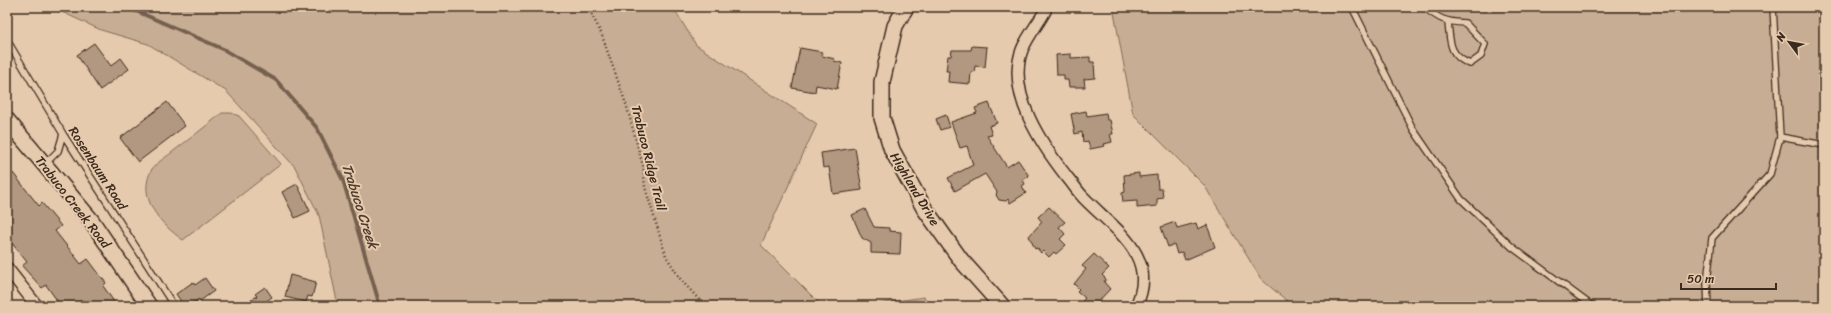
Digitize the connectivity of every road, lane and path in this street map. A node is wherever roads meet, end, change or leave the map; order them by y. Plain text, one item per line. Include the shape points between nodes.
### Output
1 (588, 7) edge
2 (906, 7) edge
3 (1352, 7) edge
4 (1424, 7) edge
5 (1773, 7) edge
6 (1046, 11) dead end
7 (1448, 22) junction
8 (7, 40) edge
9 (7, 120) edge
10 (63, 134) junction
11 (1780, 137) junction
12 (1824, 145) edge
13 (44, 164) junction
14 (7, 268) edge
15 (38, 306) edge
16 (149, 306) edge
17 (174, 306) edge
18 (705, 306) edge
19 (1002, 306) edge
20 (1136, 306) edge
21 (1592, 306) edge
22 (1708, 306) edge

1 - 18 path, Trabuco Ridge Trail via 601,33 626,104 643,166 645,187 666,256 681,280
2 - 19 street, Highland Drive via 895,26 882,82 882,118 892,150 924,208 960,260
3 - 21 lane via 1413,130 1461,199 1512,247
4 - 7 lane
5 - 11 lane
6 - 20 street via 1022,50 1017,76 1022,101 1034,129 1083,198 1121,232 1135,250 1142,271 1140,296
7 - 7 lane via 1465,23 1485,44 1481,56 1470,64 1459,60 1452,50
8 - 10 lane, Rosenbaum Road
9 - 13 street, Trabuco Creek Road
10 - 13 lane via 58,151
10 - 17 lane, Rosenbaum Road
11 - 12 lane
11 - 22 lane via 1770,174 1712,238
13 - 16 street, Trabuco Creek Road via 91,220
14 - 15 street

